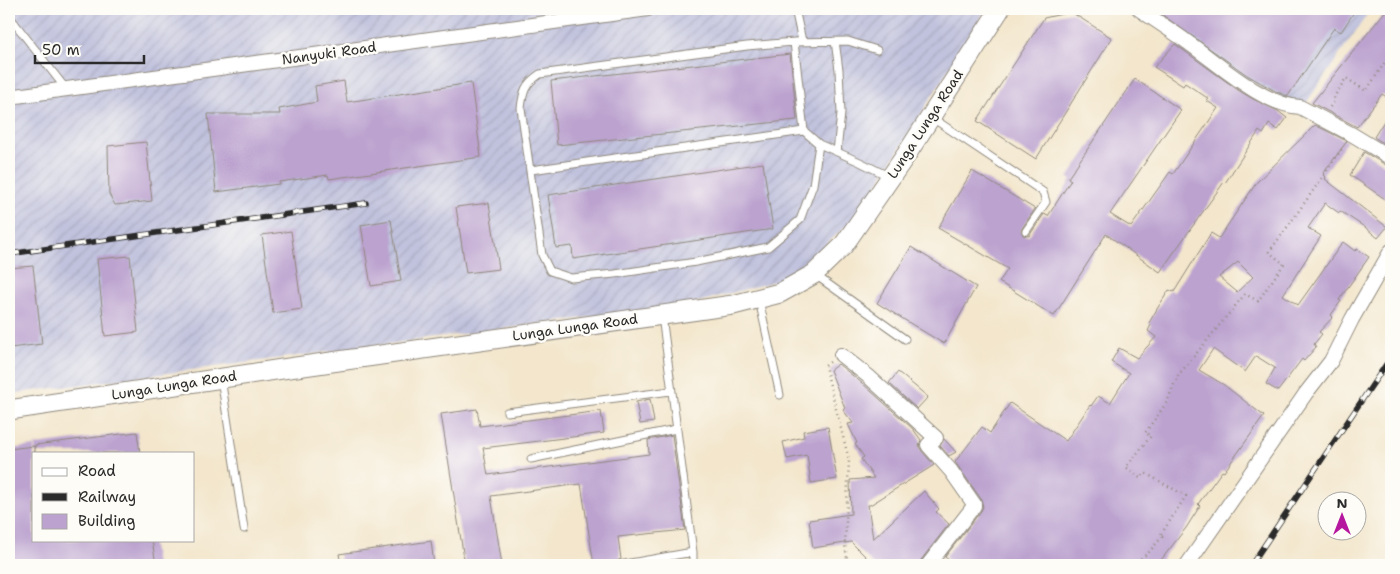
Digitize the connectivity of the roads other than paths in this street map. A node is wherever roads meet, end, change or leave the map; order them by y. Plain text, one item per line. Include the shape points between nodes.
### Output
1 (648, 9) edge
2 (796, 9) edge
3 (1000, 9) edge
4 (1139, 9) edge
5 (9, 16) edge
6 (802, 41) junction
7 (835, 41) junction
8 (794, 42) junction
9 (877, 50) dead end
10 (66, 89) junction
11 (9, 97) edge
12 (930, 117) junction
13 (804, 131) junction
14 (819, 144) junction
15 (837, 152) junction
16 (1391, 158) edge
17 (531, 170) junction
18 (890, 178) junction
19 (1026, 231) dead end
20 (1391, 252) edge
21 (814, 274) junction
22 (758, 299) junction
23 (662, 315) junction
24 (905, 339) dead end
25 (841, 355) road end
26 (221, 378) junction
27 (671, 391) junction
28 (780, 395) dead end
29 (9, 410) edge
30 (507, 412) dead end
31 (676, 429) junction
32 (531, 459) dead end
33 (244, 529) dead end
34 (693, 552) junction
35 (619, 565) edge
36 (693, 565) edge
37 (928, 565) edge
38 (1187, 565) edge

1 - 10 street, Nanyuki Road
2 - 6 lane
3 - 12 main road, Lunga Lunga Road
4 - 16 street via 1240,81 1274,100 1300,107
5 - 10 lane
6 - 7 lane
6 - 8 lane
7 - 9 lane via 848,41
7 - 15 lane via 841,113
8 - 13 lane
8 - 17 lane via 540,74 531,80 523,93 521,108
10 - 11 street, Nanyuki Road
12 - 18 main road, Lunga Lunga Road
12 - 19 lane via 1043,192 1046,202
13 - 14 lane
13 - 17 lane
14 - 15 lane
14 - 17 lane via 813,185 800,220 768,247 696,262 571,278 550,271 542,255
15 - 18 lane
18 - 21 main road, Lunga Lunga Road via 842,246
20 - 38 street via 1332,361 1306,393
21 - 22 main road, Lunga Lunga Road via 780,293
21 - 24 lane
22 - 23 main road, Lunga Lunga Road
22 - 28 lane
23 - 26 main road, Lunga Lunga Road
23 - 27 lane
25 - 37 street via 936,438 928,445 951,470 974,504
26 - 29 main road, Lunga Lunga Road
26 - 33 lane
27 - 30 lane
27 - 31 lane
31 - 32 lane
31 - 34 lane
34 - 35 lane
34 - 36 lane

